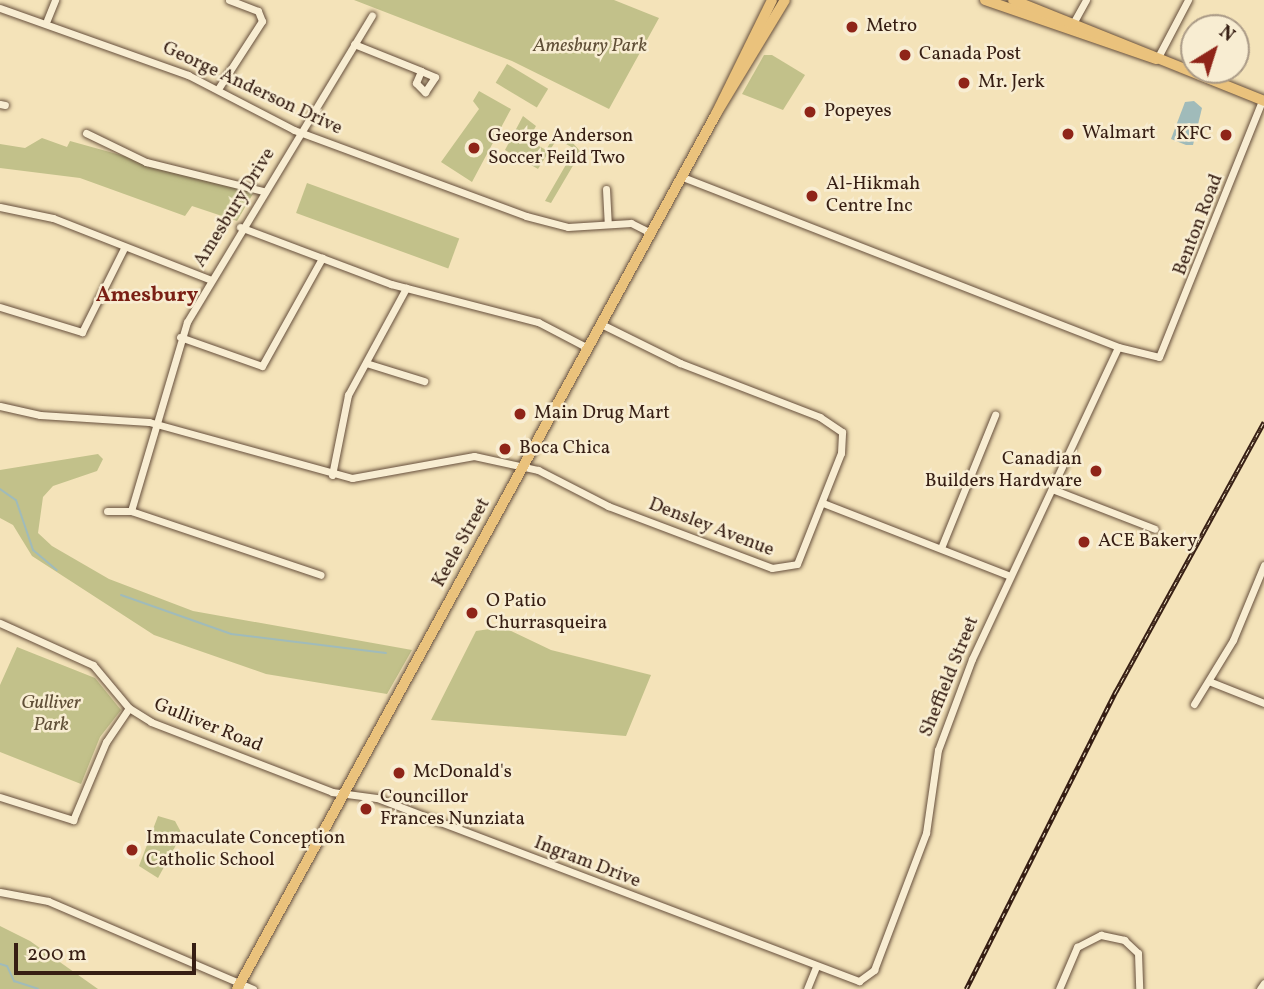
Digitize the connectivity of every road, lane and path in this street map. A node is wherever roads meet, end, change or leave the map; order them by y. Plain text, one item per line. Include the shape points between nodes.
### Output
1 (55, 0) edge
2 (229, 0) edge
3 (772, 0) edge
4 (785, 0) edge
5 (985, 0) edge
6 (1013, 0) edge
7 (1086, 0) edge
8 (1188, 0) edge
9 (0, 8) edge
10 (372, 15) dead end
11 (47, 20) junction
12 (1070, 27) junction
13 (756, 41) junction
14 (354, 44) junction
15 (1157, 59) junction
16 (421, 71) dead end
17 (218, 89) junction
18 (1263, 101) edge
19 (300, 132) junction
20 (86, 133) dead end
21 (680, 176) junction
22 (606, 189) dead end
23 (264, 191) junction
24 (0, 207) edge
25 (608, 222) junction
26 (240, 227) junction
27 (651, 233) junction
28 (124, 248) junction
29 (322, 258) junction
30 (209, 279) junction
31 (406, 288) junction
32 (0, 307) edge
33 (601, 324) junction
34 (180, 337) junction
35 (1118, 347) junction
36 (588, 348) junction
37 (366, 363) junction
38 (425, 381) dead end
39 (0, 406) edge
40 (995, 415) dead end
41 (158, 424) junction
42 (523, 469) junction
43 (332, 475) junction
44 (1052, 489) junction
45 (823, 503) junction
46 (107, 511) dead end
47 (131, 511) junction
48 (1155, 529) dead end
49 (941, 548) junction
50 (1264, 565) edge
51 (321, 575) dead end
52 (1010, 576) junction
53 (0, 623) edge
54 (1212, 682) junction
55 (1264, 703) edge
56 (1194, 704) dead end
57 (129, 708) junction
58 (347, 789) junction
59 (0, 797) edge
60 (0, 892) edge
61 (816, 967) junction
62 (1264, 983) edge
63 (239, 986) edge
64 (253, 989) edge
65 (807, 989) edge
66 (1059, 989) edge
67 (1139, 989) edge
68 (1260, 989) edge

1 - 11 street
2 - 17 street via 258,11 262,21
3 - 13 main road, Keele Street
4 - 13 main road, Keele Street
5 - 12 main road
6 - 12 main road
7 - 12 street
8 - 15 street
9 - 11 street, George Anderson Drive
10 - 14 street, Amesbury Drive
11 - 17 street, George Anderson Drive
12 - 15 main road
13 - 21 main road, Keele Street
14 - 16 street
14 - 19 street, Amesbury Drive
15 - 18 main road
17 - 19 street, George Anderson Drive
18 - 35 street, Benton Road via 1160,357
19 - 23 street, Amesbury Drive
19 - 25 street, George Anderson Drive via 557,225
20 - 23 street via 95,143 146,162
21 - 27 main road, Keele Street
21 - 35 street
22 - 25 street
23 - 26 street, Amesbury Drive
24 - 28 street via 53,218
25 - 27 street, George Anderson Drive via 631,223
26 - 29 street
26 - 30 street, Amesbury Drive
27 - 33 main road, Keele Street
28 - 30 street
28 - 32 street via 82,332
29 - 31 street
29 - 34 street via 262,366
30 - 34 street, Amesbury Drive
31 - 36 street via 520,316
31 - 37 street
33 - 36 main road, Keele Street
33 - 45 street via 680,363 832,423 844,444
34 - 41 street, Amesbury Drive
35 - 44 street, Sheffield Street
36 - 42 main road, Keele Street
37 - 38 street
37 - 43 street via 338,425
39 - 41 street
40 - 49 street
41 - 43 street
41 - 47 street, Amesbury Drive
42 - 43 street via 460,454 380,477
42 - 45 street, Densley Avenue via 782,570 802,557
42 - 58 main road, Keele Street
44 - 48 street
44 - 52 street, Sheffield Street
45 - 49 street
46 - 47 street
47 - 51 street
49 - 52 street
50 - 54 street
52 - 61 street, Sheffield Street via 942,736 932,814 874,970 859,981
53 - 57 street, Gulliver Road via 93,664
54 - 55 street
54 - 56 street
57 - 58 street, Gulliver Road via 332,792
57 - 59 street via 106,741 73,820
58 - 61 street, Ingram Drive
58 - 63 main road, Keele Street
60 - 63 street via 48,901
61 - 65 street
62 - 68 street
63 - 64 street
66 - 67 street via 1077,947 1101,935 1124,940 1138,953

